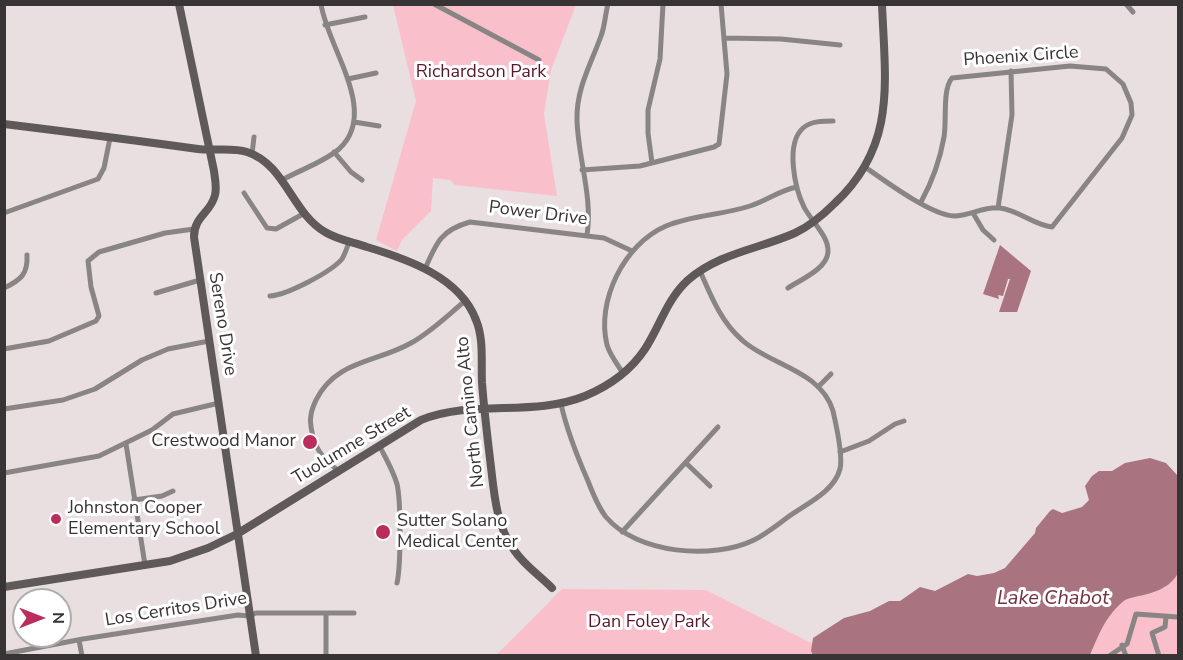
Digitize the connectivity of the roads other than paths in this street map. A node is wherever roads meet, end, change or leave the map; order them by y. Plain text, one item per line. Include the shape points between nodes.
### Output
1 (179, 4) edge
2 (321, 4) edge
3 (434, 4) edge
4 (608, 4) edge
5 (663, 4) edge
6 (721, 4) edge
7 (882, 4) edge
8 (1126, 4) edge
9 (1133, 12) dead end
10 (365, 17) dead end
11 (326, 25) junction
12 (724, 38) junction
13 (840, 45) dead end
14 (539, 60) dead end
15 (1011, 72) junction
16 (376, 73) dead end
17 (348, 79) junction
18 (833, 121) dead end
19 (354, 122) junction
20 (4, 124) edge
21 (379, 126) dead end
22 (254, 137) dead end
23 (110, 138) junction
24 (210, 151) junction
25 (334, 152) junction
26 (252, 154) junction
27 (652, 163) junction
28 (865, 167) junction
29 (582, 170) junction
30 (282, 180) junction
31 (362, 180) dead end
32 (797, 187) junction
33 (244, 193) dead end
34 (921, 202) junction
35 (998, 208) junction
36 (4, 213) edge
37 (973, 213) junction
38 (303, 214) junction
39 (813, 222) junction
40 (194, 229) junction
41 (587, 235) junction
42 (994, 240) dead end
43 (350, 242) junction
44 (632, 251) junction
45 (27, 255) dead end
46 (425, 270) junction
47 (700, 271) junction
48 (200, 280) junction
49 (4, 288) edge
50 (788, 288) dead end
51 (156, 293) dead end
52 (270, 296) dead end
53 (465, 301) junction
54 (209, 341) junction
55 (4, 349) edge
56 (623, 373) junction
57 (831, 374) dead end
58 (818, 387) junction
59 (219, 403) junction
60 (561, 404) junction
61 (483, 409) junction
62 (4, 410) edge
63 (904, 421) dead end
64 (718, 427) dead end
65 (126, 444) junction
66 (378, 445) junction
67 (840, 452) junction
68 (686, 463) junction
69 (339, 471) junction
70 (4, 473) edge
71 (710, 486) dead end
72 (173, 491) dead end
73 (134, 500) junction
74 (621, 532) junction
75 (237, 534) junction
76 (145, 565) junction
77 (397, 583) dead end
78 (4, 587) edge
79 (552, 588) dead end
80 (326, 613) junction
81 (354, 613) dead end
82 (249, 616) junction
83 (1166, 617) junction
84 (1179, 617) edge
85 (79, 640) junction
86 (1122, 645) junction
87 (4, 654) edge
88 (19, 654) edge
89 (82, 656) edge
90 (256, 656) edge
91 (326, 656) edge
92 (1109, 656) edge
93 (1126, 656) edge
94 (1160, 656) edge

1 - 24 street
2 - 11 street
3 - 14 street
4 - 29 street via 578,107
5 - 27 street via 661,53 648,110
6 - 12 street
7 - 28 street, Tuolumne Street via 883,120
8 - 9 street
10 - 11 street
11 - 17 street
12 - 13 street
12 - 27 street via 727,74 719,144
15 - 34 street, Phoenix Circle via 955,76 949,82 942,145 933,180
15 - 35 street via 1012,116
15 - 35 street, Phoenix Circle via 1070,66 1106,69 1123,84 1132,115 1122,138 1056,225 1049,228
16 - 17 street
17 - 19 street via 354,98
18 - 32 street via 809,124 798,133 793,147
19 - 21 street
19 - 25 street via 346,141
20 - 23 street
22 - 26 street
23 - 24 street
23 - 36 street via 98,179
24 - 26 street
24 - 40 street via 215,196
25 - 30 street
25 - 31 street
26 - 30 street, North Camino Alto
27 - 29 street
28 - 34 street
28 - 39 street, Tuolumne Street via 842,197
29 - 41 street via 589,211
30 - 38 street, North Camino Alto
32 - 39 street
32 - 44 street via 751,206 665,226
33 - 38 street via 267,228 276,229
34 - 37 street via 948,215
35 - 37 street
37 - 42 street
38 - 43 street, North Camino Alto via 325,232
39 - 47 street, Tuolumne Street via 795,233 729,255
39 - 50 street via 827,246 825,262
40 - 48 street, Sereno Drive
40 - 55 street via 99,252 88,261 99,316 96,321 49,341
41 - 44 street, Power Drive via 612,240
41 - 46 street, Power Drive via 470,222 444,234
43 - 46 street, North Camino Alto
43 - 52 street via 339,262 296,289
44 - 56 street via 612,288 605,320 608,346
45 - 49 street via 24,273 16,283
46 - 53 street, North Camino Alto via 450,285
47 - 56 street, Tuolumne Street via 679,290 645,349
47 - 58 street via 726,323 743,342
48 - 51 street
48 - 54 street, Sereno Drive
53 - 61 street, North Camino Alto via 481,339
53 - 69 street via 410,344 339,372 322,387 311,410 313,440 327,462
54 - 59 street, Sereno Drive
54 - 62 street via 168,349 95,389 63,400
56 - 60 street, Tuolumne Street via 587,395
57 - 58 street
58 - 67 street via 833,411
59 - 65 street via 173,414
59 - 75 street, Sereno Drive
60 - 61 street, Tuolumne Street
60 - 74 street via 570,439 600,508
61 - 66 street, Tuolumne Street via 435,415
61 - 79 street, North Camino Alto via 500,524 521,560
63 - 67 street
64 - 68 street
65 - 70 street via 99,456
65 - 73 street
66 - 69 street, Tuolumne Street
66 - 77 street via 398,488
67 - 74 street via 836,478 822,494 753,540 724,548 676,550 655,547
68 - 71 street
68 - 74 street
69 - 75 street, Tuolumne Street
72 - 73 street
73 - 76 street
75 - 76 street, Tuolumne Street via 185,557
75 - 82 street, Sereno Drive
76 - 78 street, Tuolumne Street
80 - 81 street, Los Cerritos Drive
80 - 82 street, Los Cerritos Drive
80 - 91 street
82 - 85 street, Los Cerritos Drive
82 - 90 street, Sereno Drive
83 - 84 street
83 - 86 street via 1136,614 1127,644
83 - 94 street via 1166,627 1152,633
85 - 88 street, Los Cerritos Drive
85 - 89 street
86 - 92 street
86 - 93 street
87 - 88 street, Los Cerritos Drive

